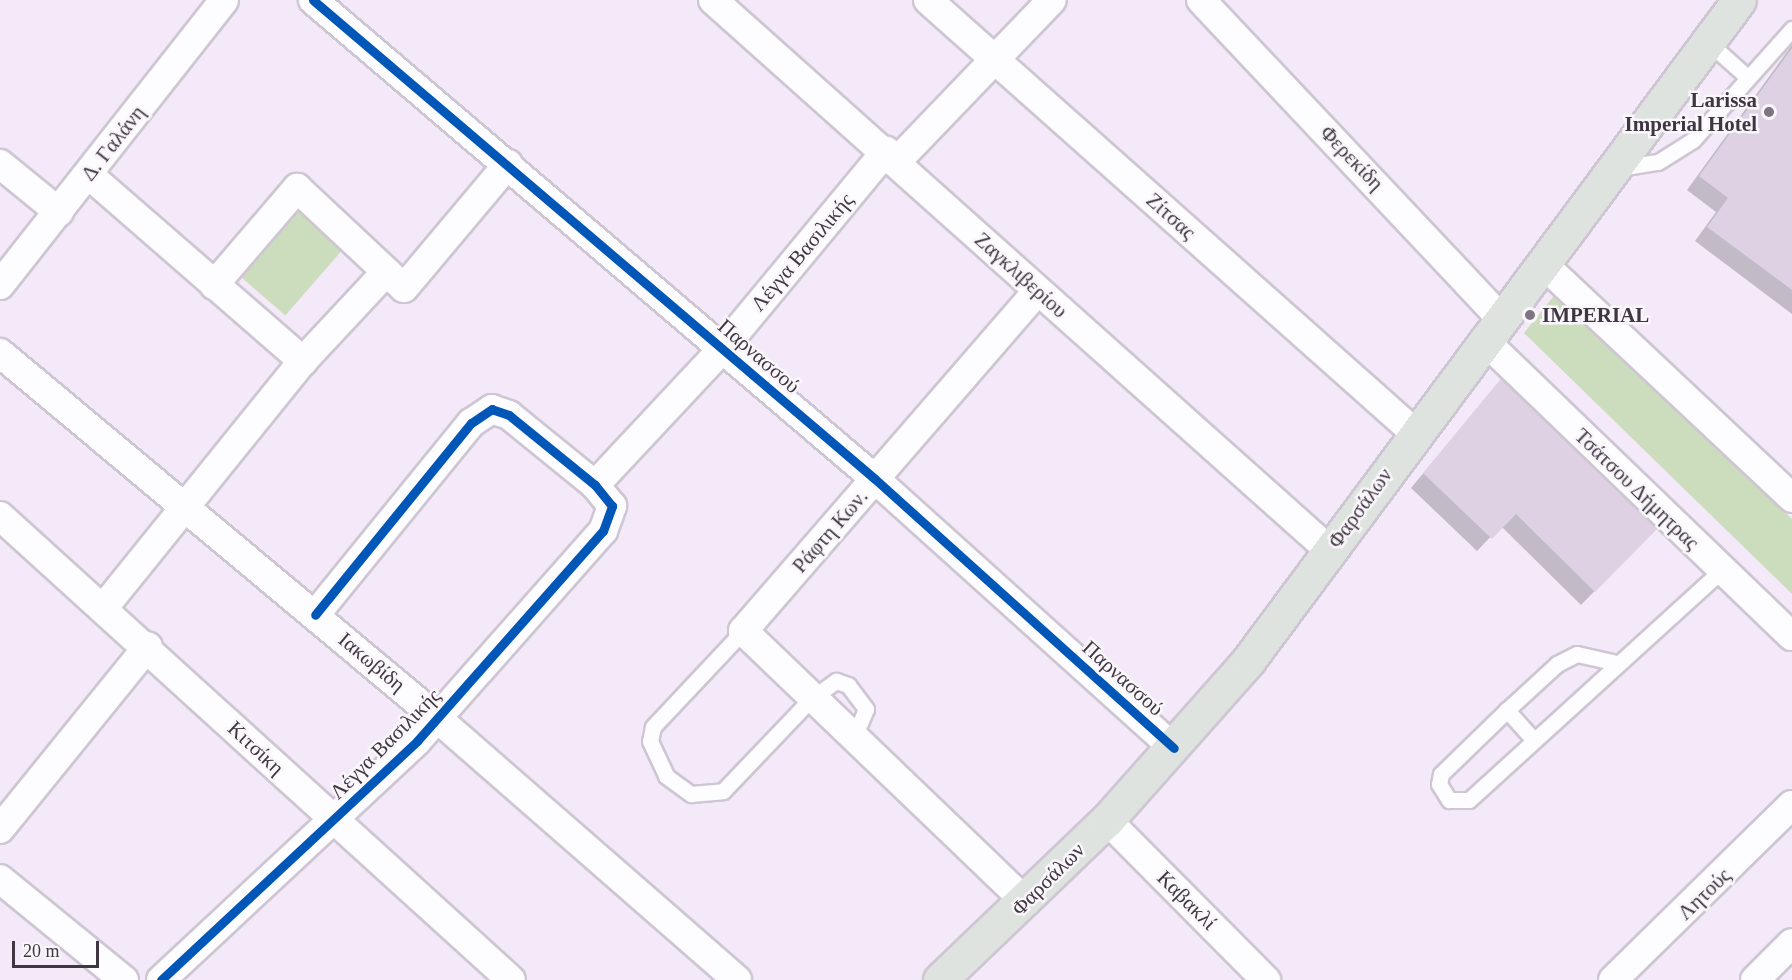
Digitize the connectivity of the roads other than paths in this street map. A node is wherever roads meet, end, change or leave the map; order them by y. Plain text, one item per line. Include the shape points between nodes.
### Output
1 (224, 0) edge
2 (313, 0) edge
3 (714, 0) edge
4 (928, 0) edge
5 (1052, 0) edge
6 (1201, 0) edge
7 (1739, 0) edge
8 (1792, 29) edge
9 (1708, 42) junction
10 (997, 62) junction
11 (1746, 76) junction
12 (892, 156) junction
13 (508, 164) junction
14 (0, 165) edge
15 (1613, 168) junction
16 (89, 175) junction
17 (59, 212) junction
18 (1544, 264) junction
19 (386, 272) junction
20 (0, 285) edge
21 (214, 285) junction
22 (1038, 291) junction
23 (1492, 329) junction
24 (723, 348) junction
25 (0, 354) edge
26 (303, 361) junction
27 (1415, 433) junction
28 (875, 479) junction
29 (596, 485) junction
30 (1792, 498) edge
31 (186, 508) junction
32 (0, 516) edge
33 (1329, 550) junction
34 (1722, 570) junction
35 (105, 606) junction
36 (315, 615) junction
37 (743, 631) junction
38 (1791, 634) edge
39 (148, 646) junction
40 (1617, 663) junction
41 (811, 699) junction
42 (1507, 710) junction
43 (438, 718) junction
44 (1532, 738) junction
45 (1174, 748) junction
46 (1792, 805) edge
47 (1107, 820) junction
48 (334, 821) junction
49 (0, 829) edge
50 (0, 879) edge
51 (1026, 902) junction
52 (1792, 943) edge
53 (124, 980) edge
54 (161, 980) edge
55 (511, 980) edge
56 (737, 980) edge
57 (940, 980) edge
58 (1266, 980) edge
59 (1613, 980) edge
60 (1755, 980) edge

1 - 16 street, Δ. Γαλάνη
2 - 13 street, Παρνασσού
3 - 12 street, Ζαγκλιβερίου
4 - 10 street, Ζίτσας
5 - 10 street, Λέγγα Βασιλικής
6 - 23 street, Φερεκίδη
7 - 9 main road, Φαρσάλων
8 - 11 lane
9 - 11 lane
9 - 15 main road, Φαρσάλων
10 - 12 street, Λέγγα Βασιλικής
10 - 27 street, Ζίτσας
11 - 15 lane via 1693,140 1674,154 1658,162
12 - 22 street, Ζαγκλιβερίου
12 - 24 street, Λέγγα Βασιλικής
13 - 19 street via 404,288
13 - 24 street, Παρνασσού
14 - 17 street
15 - 18 main road, Φαρσάλων
16 - 17 street, Δ. Γαλάνη
16 - 21 street
17 - 20 street, Δ. Γαλάνη
18 - 23 main road, Φαρσάλων
18 - 30 street
19 - 21 street via 297,188
19 - 26 street
21 - 26 street
22 - 28 street, Ράφτη Κων.
22 - 33 street, Ζαγκλιβερίου
23 - 27 main road, Φαρσάλων
23 - 34 street, Τσάτσου Δήμητρας
24 - 28 street, Παρνασσού
24 - 29 street, Λέγγα Βασιλικής
25 - 31 street, Ιακωβίδη
26 - 31 street
27 - 33 main road, Φαρσάλων
28 - 37 street, Ράφτη Κων.
28 - 45 street, Παρνασσού
29 - 36 street via 508,415 486,412 471,423
29 - 43 street, Λέγγα Βασιλικής via 613,513
31 - 35 street
31 - 36 street, Ιακωβίδη
32 - 35 street, Κιτσίκη
33 - 45 main road, Φαρσάλων via 1248,661
34 - 38 street, Τσάτσου Δήμητρας
34 - 40 lane
35 - 39 street, Κιτσίκη
36 - 43 street, Ιακωβίδη
37 - 41 street
37 - 41 lane, Ράφτη Κων. via 664,713 650,741 666,776 691,794 709,795 723,790
39 - 48 street, Κιτσίκη
39 - 49 street
40 - 42 lane via 1591,654 1568,657
40 - 44 lane
41 - 51 street
42 - 44 lane
42 - 44 lane via 1441,774 1439,784 1449,800 1469,800
43 - 48 street, Λέγγα Βασιλικής
43 - 56 street, Ιακωβίδη
45 - 47 main road, Φαρσάλων
46 - 59 street, Λητούς
47 - 51 main road, Φαρσάλων
47 - 58 street, Καβακλί
48 - 54 street, Λέγγα Βασιλικής
48 - 55 street, Κιτσίκη
50 - 53 street
51 - 57 main road, Φαρσάλων
52 - 60 street

